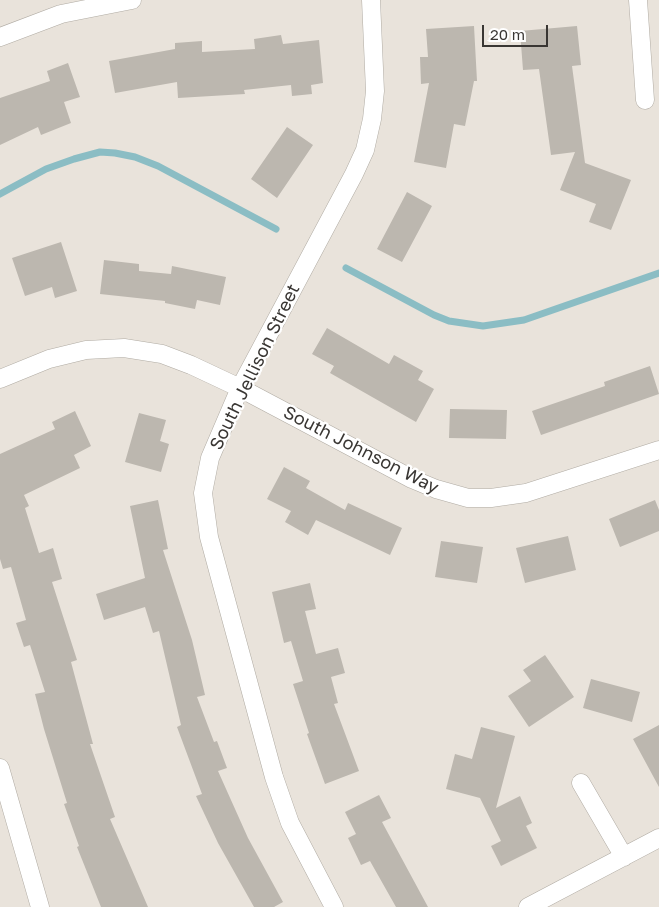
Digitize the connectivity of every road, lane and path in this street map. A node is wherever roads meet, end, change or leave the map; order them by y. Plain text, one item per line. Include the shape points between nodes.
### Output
1 (132, 0) edge
2 (371, 0) edge
3 (638, 0) edge
4 (0, 37) edge
5 (645, 100) dead end
6 (0, 379) edge
7 (240, 388) junction
8 (659, 450) edge
9 (0, 768) edge
10 (581, 783) dead end
11 (659, 838) edge
12 (624, 857) junction
13 (40, 907) edge
14 (334, 907) edge
15 (528, 907) edge

1 - 4 street via 61,14
2 - 7 street, South Jellison Street via 375,91 365,150
3 - 5 street
6 - 7 street, South Johnson Way via 67,353 124,348 171,357
7 - 8 street, South Johnson Way via 412,479 468,498 526,493
7 - 14 street, South Jellison Street via 206,470 203,493 206,525 283,806
9 - 13 street
10 - 12 street
11 - 12 street
12 - 15 street

